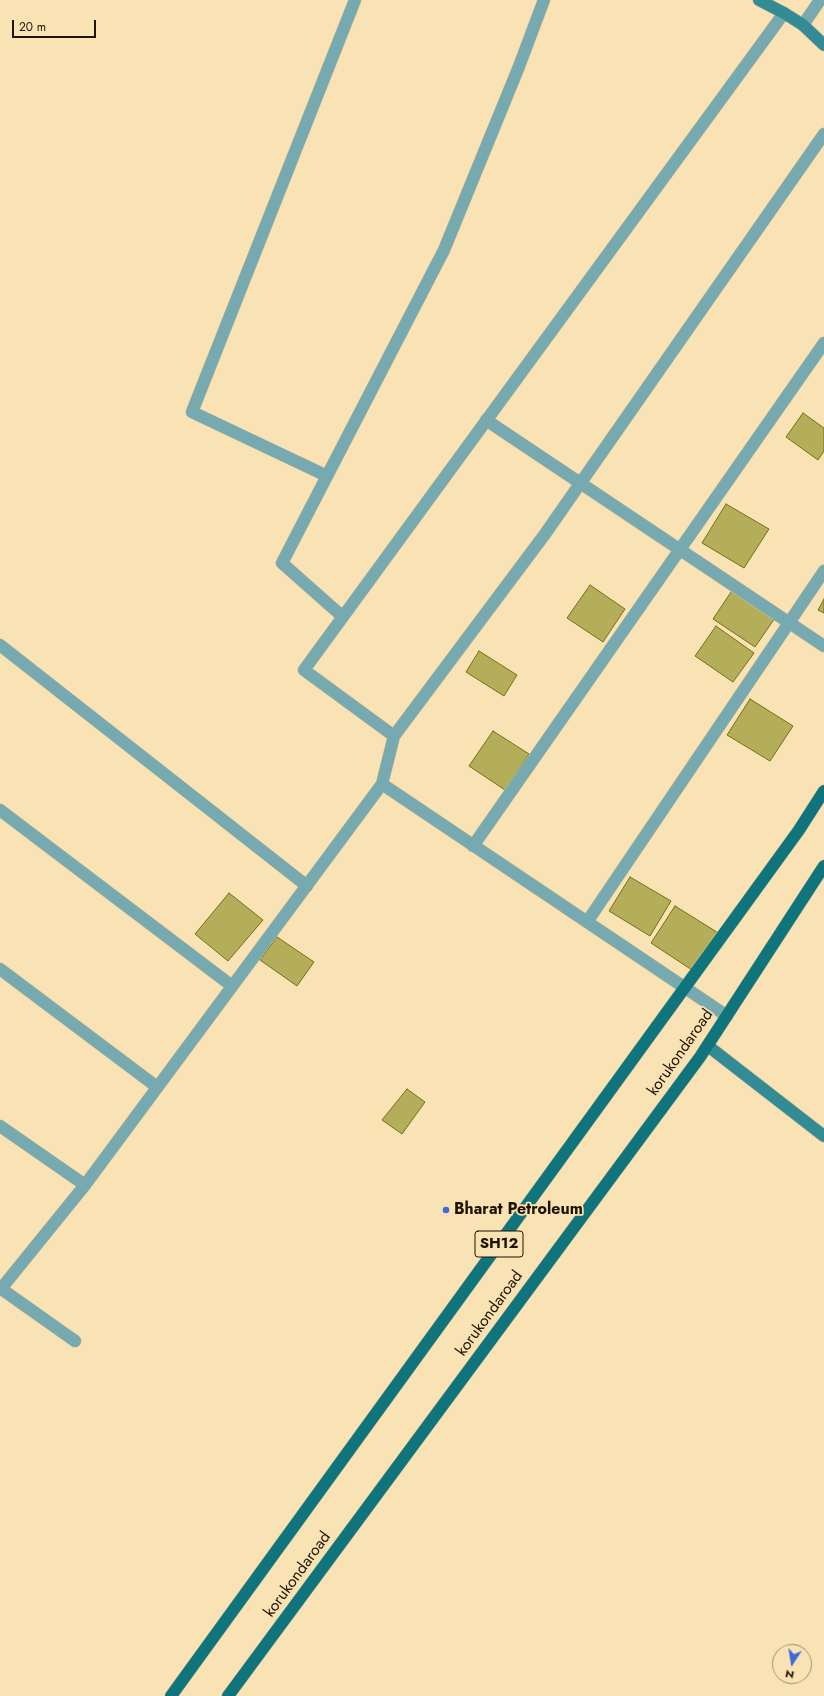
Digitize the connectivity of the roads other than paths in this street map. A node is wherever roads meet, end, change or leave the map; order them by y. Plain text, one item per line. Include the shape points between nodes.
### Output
1 (355, 0) edge
2 (544, 0) edge
3 (759, 0) edge
4 (820, 0) edge
5 (784, 13) junction
6 (802, 25) junction
7 (824, 45) edge
8 (824, 134) edge
9 (824, 343) edge
10 (486, 420) junction
11 (327, 476) junction
12 (581, 483) junction
13 (681, 550) junction
14 (824, 571) edge
15 (343, 617) junction
16 (789, 623) junction
17 (0, 645) edge
18 (824, 646) edge
19 (394, 736) junction
20 (382, 784) junction
21 (824, 791) edge
22 (0, 810) edge
23 (473, 846) junction
24 (824, 866) edge
25 (306, 886) junction
26 (587, 922) junction
27 (0, 969) edge
28 (232, 986) junction
29 (685, 988) junction
30 (727, 1016) junction
31 (708, 1046) junction
32 (157, 1088) junction
33 (0, 1126) edge
34 (824, 1136) edge
35 (85, 1185) junction
36 (0, 1289) edge
37 (75, 1341) dead end
38 (171, 1696) edge
39 (228, 1696) edge

1 - 11 street via 192,412
2 - 11 street via 444,250
3 - 5 main road
4 - 6 street
5 - 6 main road
5 - 10 street
6 - 7 main road
8 - 12 street
9 - 13 street
10 - 12 street
10 - 15 street
11 - 15 street via 282,563
12 - 13 street
12 - 19 street
13 - 16 street
13 - 23 street
14 - 16 street
15 - 19 street via 304,670
16 - 18 street
16 - 26 street
17 - 25 street
19 - 20 street
20 - 23 street
20 - 25 street
21 - 29 main road, SH12 via 799,830
22 - 28 street
23 - 26 street
24 - 30 main road, korukondaroad / SH12
25 - 28 street
26 - 29 street
27 - 32 street
28 - 32 street
29 - 30 street
29 - 38 main road, SH12
30 - 31 main road, korukondaroad / SH12
31 - 34 main road
31 - 39 main road, korukondaroad / SH12
32 - 35 street
33 - 35 street
35 - 36 street
36 - 37 street

